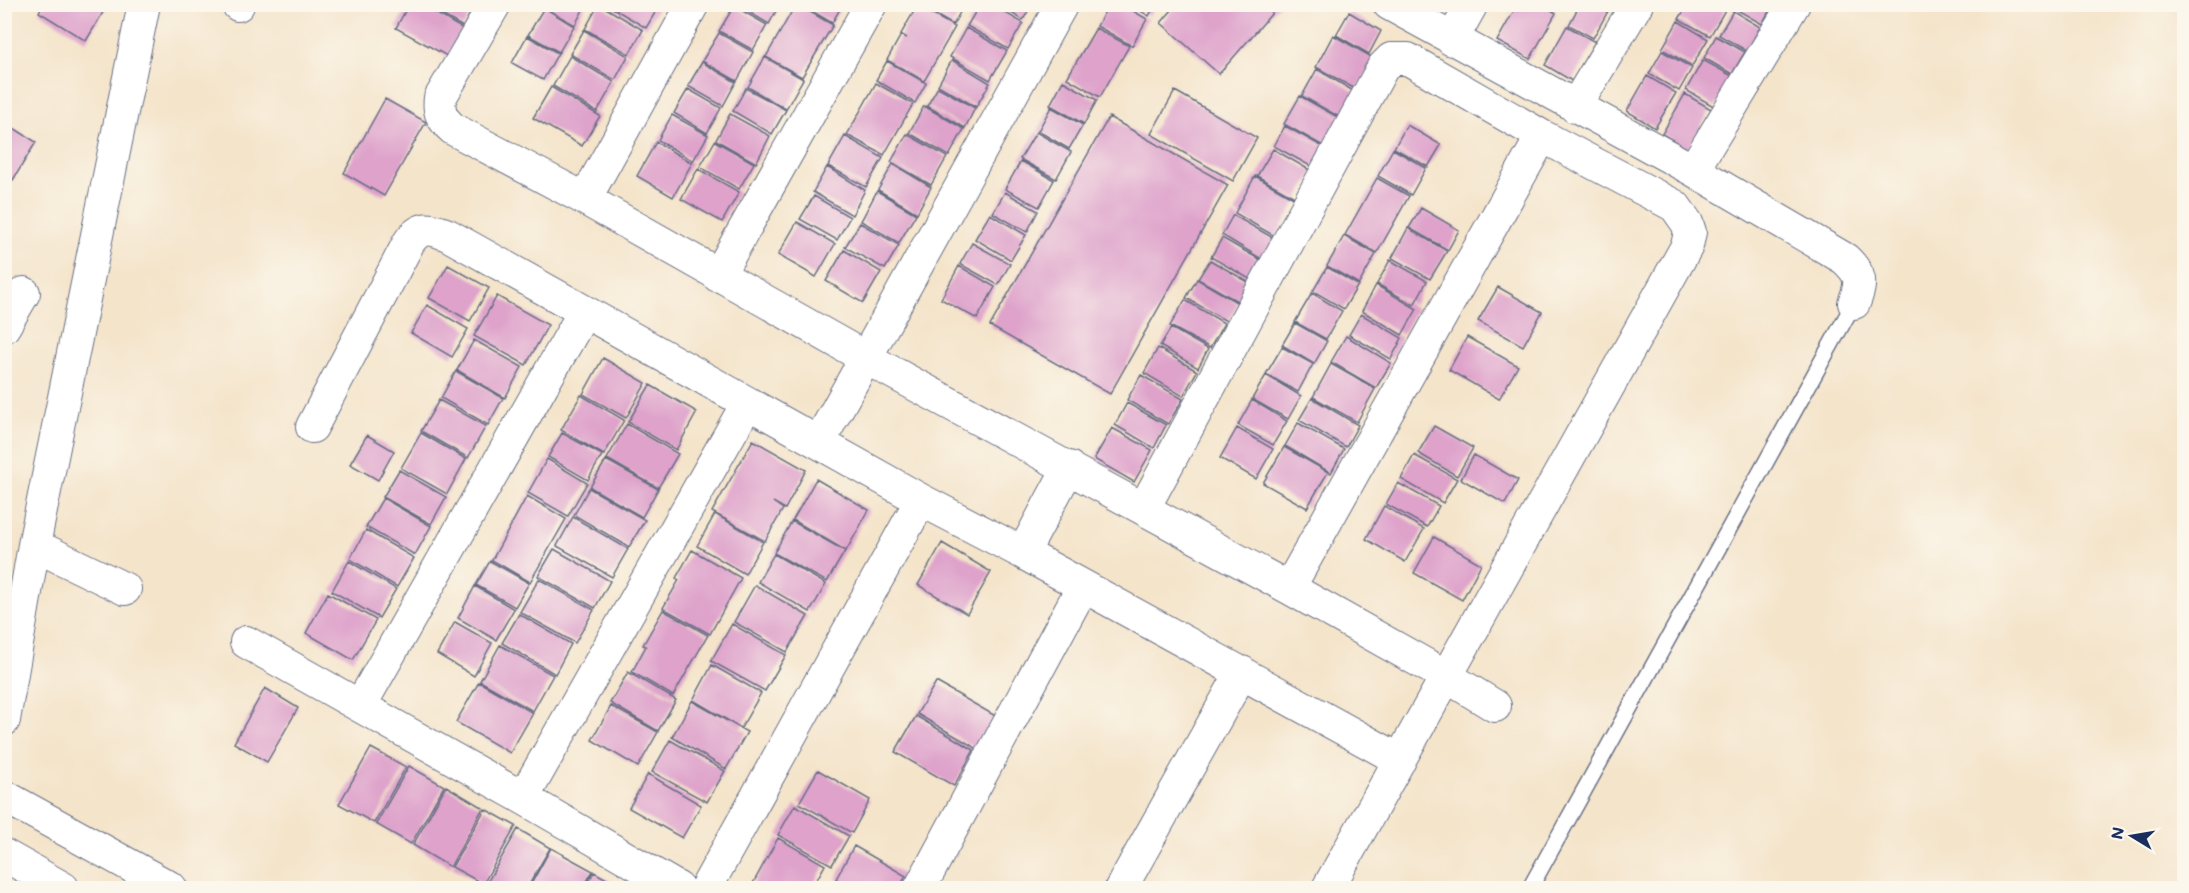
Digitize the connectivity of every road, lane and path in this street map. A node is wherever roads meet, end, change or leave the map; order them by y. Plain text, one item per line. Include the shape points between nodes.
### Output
1 (144, 4) edge
2 (495, 4) edge
3 (693, 4) edge
4 (871, 4) edge
5 (1062, 4) edge
6 (1389, 4) edge
7 (1472, 4) edge
8 (1637, 4) edge
9 (1794, 4) edge
10 (1452, 40) junction
11 (1575, 107) junction
12 (1542, 136) junction
13 (1694, 170) junction
14 (585, 199) junction
15 (718, 276) junction
16 (24, 293) dead end
17 (1854, 303) joint
18 (584, 312) junction
19 (4, 327) edge
20 (866, 358) junction
21 (747, 404) junction
22 (312, 427) dead end
23 (819, 442) junction
24 (1069, 467) junction
25 (921, 500) junction
26 (1144, 508) junction
27 (34, 545) junction
28 (1023, 552) junction
29 (1083, 586) junction
30 (1288, 588) junction
31 (125, 590) dead end
32 (246, 642) dead end
33 (1242, 672) junction
34 (1446, 676) junction
35 (360, 706) junction
36 (1494, 706) dead end
37 (4, 720) edge
38 (1400, 760) junction
39 (4, 796) edge
40 (523, 798) junction
41 (4, 855) edge
42 (154, 884) edge
43 (63, 888) edge
44 (678, 888) edge
45 (706, 888) edge
46 (920, 888) edge
47 (1121, 888) edge
48 (1328, 888) edge
49 (1530, 888) edge

1 - 27 street
2 - 14 street via 440,98 441,115 453,129
3 - 14 street
4 - 15 street
5 - 20 street
6 - 10 street
7 - 10 street
8 - 11 street
9 - 13 street
10 - 11 street
11 - 13 street
12 - 26 street via 1408,59 1387,62
12 - 30 street
12 - 34 street via 1675,206 1690,232 1687,246
13 - 17 street via 1845,259 1859,276
14 - 15 street
15 - 20 street
16 - 19 street
17 - 49 lane
18 - 21 street
18 - 22 street via 448,235 434,230 415,233
18 - 35 street
20 - 23 street
20 - 24 street
21 - 23 street
21 - 40 street
23 - 25 street
24 - 26 street
24 - 28 street
25 - 28 street
25 - 45 street
26 - 30 street
27 - 31 street
27 - 37 street
28 - 29 street
29 - 33 street
29 - 46 street
30 - 34 street
32 - 35 street
33 - 38 street
33 - 47 street
34 - 36 street
34 - 38 street
35 - 40 street
38 - 48 street
39 - 42 street
40 - 44 street
41 - 43 street

